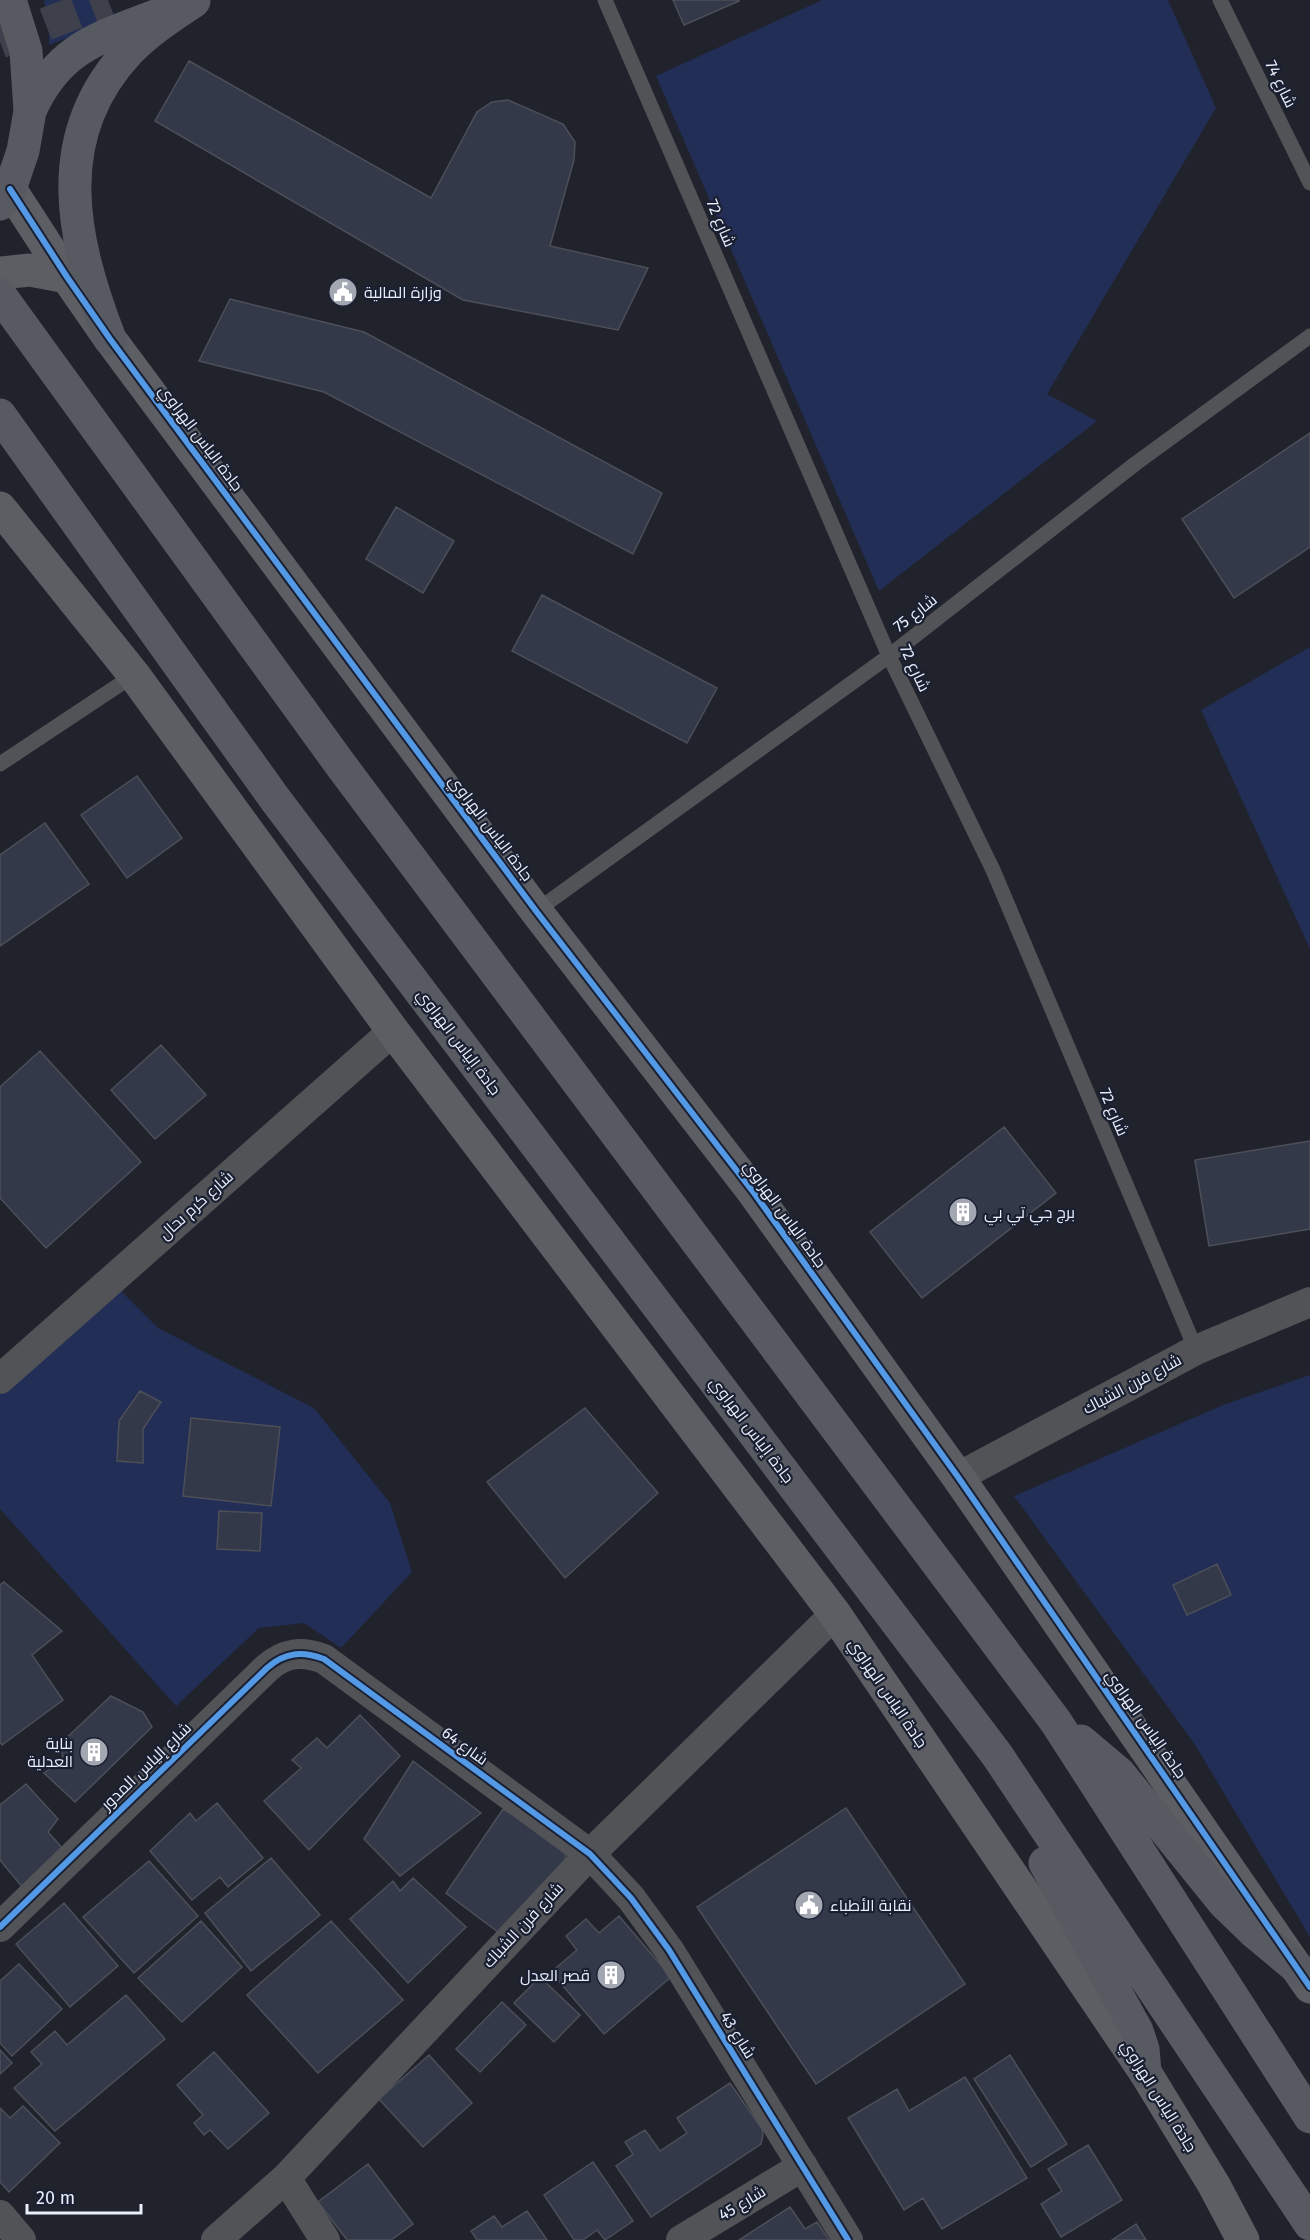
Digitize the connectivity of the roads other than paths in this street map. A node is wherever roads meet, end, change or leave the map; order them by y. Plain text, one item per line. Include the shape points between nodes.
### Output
1 (10, 0) edge
2 (135, 0) edge
3 (195, 0) edge
4 (605, 0) edge
5 (1220, 0) edge
6 (30, 111) junction
7 (1310, 183) edge
8 (5, 196) edge
9 (0, 273) edge
10 (67, 277) junction
11 (0, 296) edge
12 (1310, 336) edge
13 (110, 339) junction
14 (0, 415) edge
15 (0, 508) edge
16 (889, 656) junction
17 (134, 675) junction
18 (0, 764) edge
19 (536, 911) junction
20 (393, 1031) junction
21 (1310, 1302) edge
22 (1196, 1350) junction
23 (0, 1378) edge
24 (958, 1477) junction
25 (835, 1614) junction
26 (324, 1659) joint
27 (1056, 1722) junction
28 (997, 1755) junction
29 (590, 1854) junction
30 (0, 1927) edge
31 (1305, 1979) edge
32 (1145, 2072) junction
33 (1310, 2117) edge
34 (803, 2166) junction
35 (286, 2178) junction
36 (0, 2215) edge
37 (1310, 2224) edge
38 (21, 2240) edge
39 (216, 2240) edge
40 (325, 2240) edge
41 (681, 2240) edge
42 (848, 2240) edge
43 (1243, 2240) edge

1 - 6 highway via 26,51
2 - 3 highway
3 - 6 highway via 75,51 50,75
3 - 13 highway via 144,37 116,66 84,121 74,171 79,241
4 - 16 lane, شارع 72
5 - 7 lane, شارع 74
6 - 8 highway via 23,151
8 - 10 street, جادة الياس الهراوي
9 - 10 street via 30,270
10 - 13 street, جادة الياس الهراوي
11 - 27 highway via 340,764
12 - 16 lane, شارع 75 via 1135,464
13 - 19 street, جادة الياس الهراوي
14 - 28 highway, جادة إلياس الهراوي via 275,799
15 - 17 street, جادة الياس الهراوي
16 - 19 lane, شارع 75
16 - 22 lane, شارع 72 via 993,870
17 - 18 lane
17 - 20 street, جادة الياس الهراوي
19 - 24 street, جادة الياس الهراوي via 754,1193
20 - 23 street, شارع كرم ىحال
20 - 25 street, جادة الياس الهراوي
21 - 22 street, شارع فرن الشباك
22 - 24 street, شارع فرن الشباك
24 - 31 street, جادة إلياس الهراوي
25 - 29 street, شارع فرن الشباك
25 - 32 street, جادة الياس الهراوي
26 - 29 street, شارع 64
26 - 30 street, شارع إلياس المدور via 300,1653 276,1660
27 - 31 highway via 1119,1773 1224,1903
27 - 33 highway
28 - 32 highway via 1020,1815 1137,2031
28 - 37 highway, جادة إلياس الهراوي
29 - 34 street, شارع 43 via 631,1898 669,1950
29 - 35 street, شارع فرن الشباك
32 - 43 street, جادة الياس الهراوي
34 - 41 street, شارع 45
34 - 42 street, شارع 43
35 - 39 street, شارع فرن الشباك
35 - 40 street
36 - 38 street

